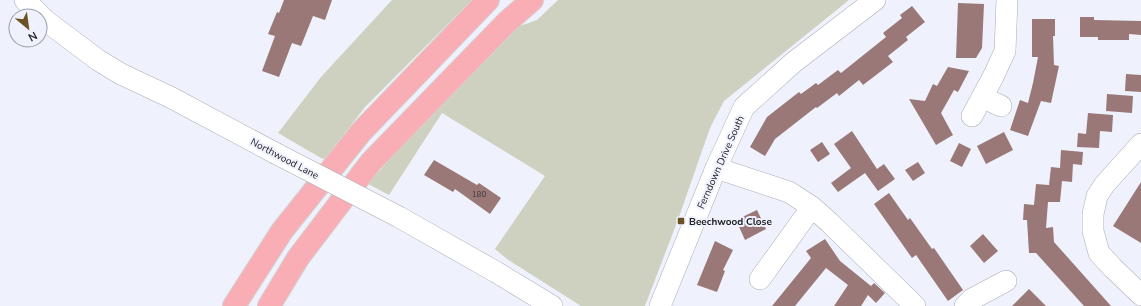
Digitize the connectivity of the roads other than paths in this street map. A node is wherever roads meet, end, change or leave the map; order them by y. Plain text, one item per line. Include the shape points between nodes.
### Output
1 (25, 0) edge
2 (488, 0) edge
3 (532, 0) edge
4 (875, 0) edge
5 (1007, 0) edge
6 (982, 97) junction
7 (1001, 106) dead end
8 (972, 116) dead end
9 (1141, 144) edge
10 (716, 168) junction
11 (812, 207) junction
12 (760, 279) dead end
13 (1006, 281) dead end
14 (1141, 295) edge
15 (234, 306) edge
16 (268, 306) edge
17 (552, 306) edge
18 (660, 306) edge
19 (915, 306) edge
20 (965, 306) edge

1 - 17 street, Northwood Lane, bridge via 46,22 121,74 400,217
2 - 15 highway via 361,132 282,231
3 - 16 highway via 507,22 371,162 298,258
4 - 10 street, Ferndown Drive South via 794,62 744,107
5 - 6 street via 1005,51
6 - 7 street
6 - 8 street
9 - 14 street via 1105,184 1097,196 1093,214 1093,231 1099,252
10 - 11 street via 789,192
10 - 18 street, Ferndown Drive South
11 - 12 street
11 - 19 street
13 - 20 street via 972,299

